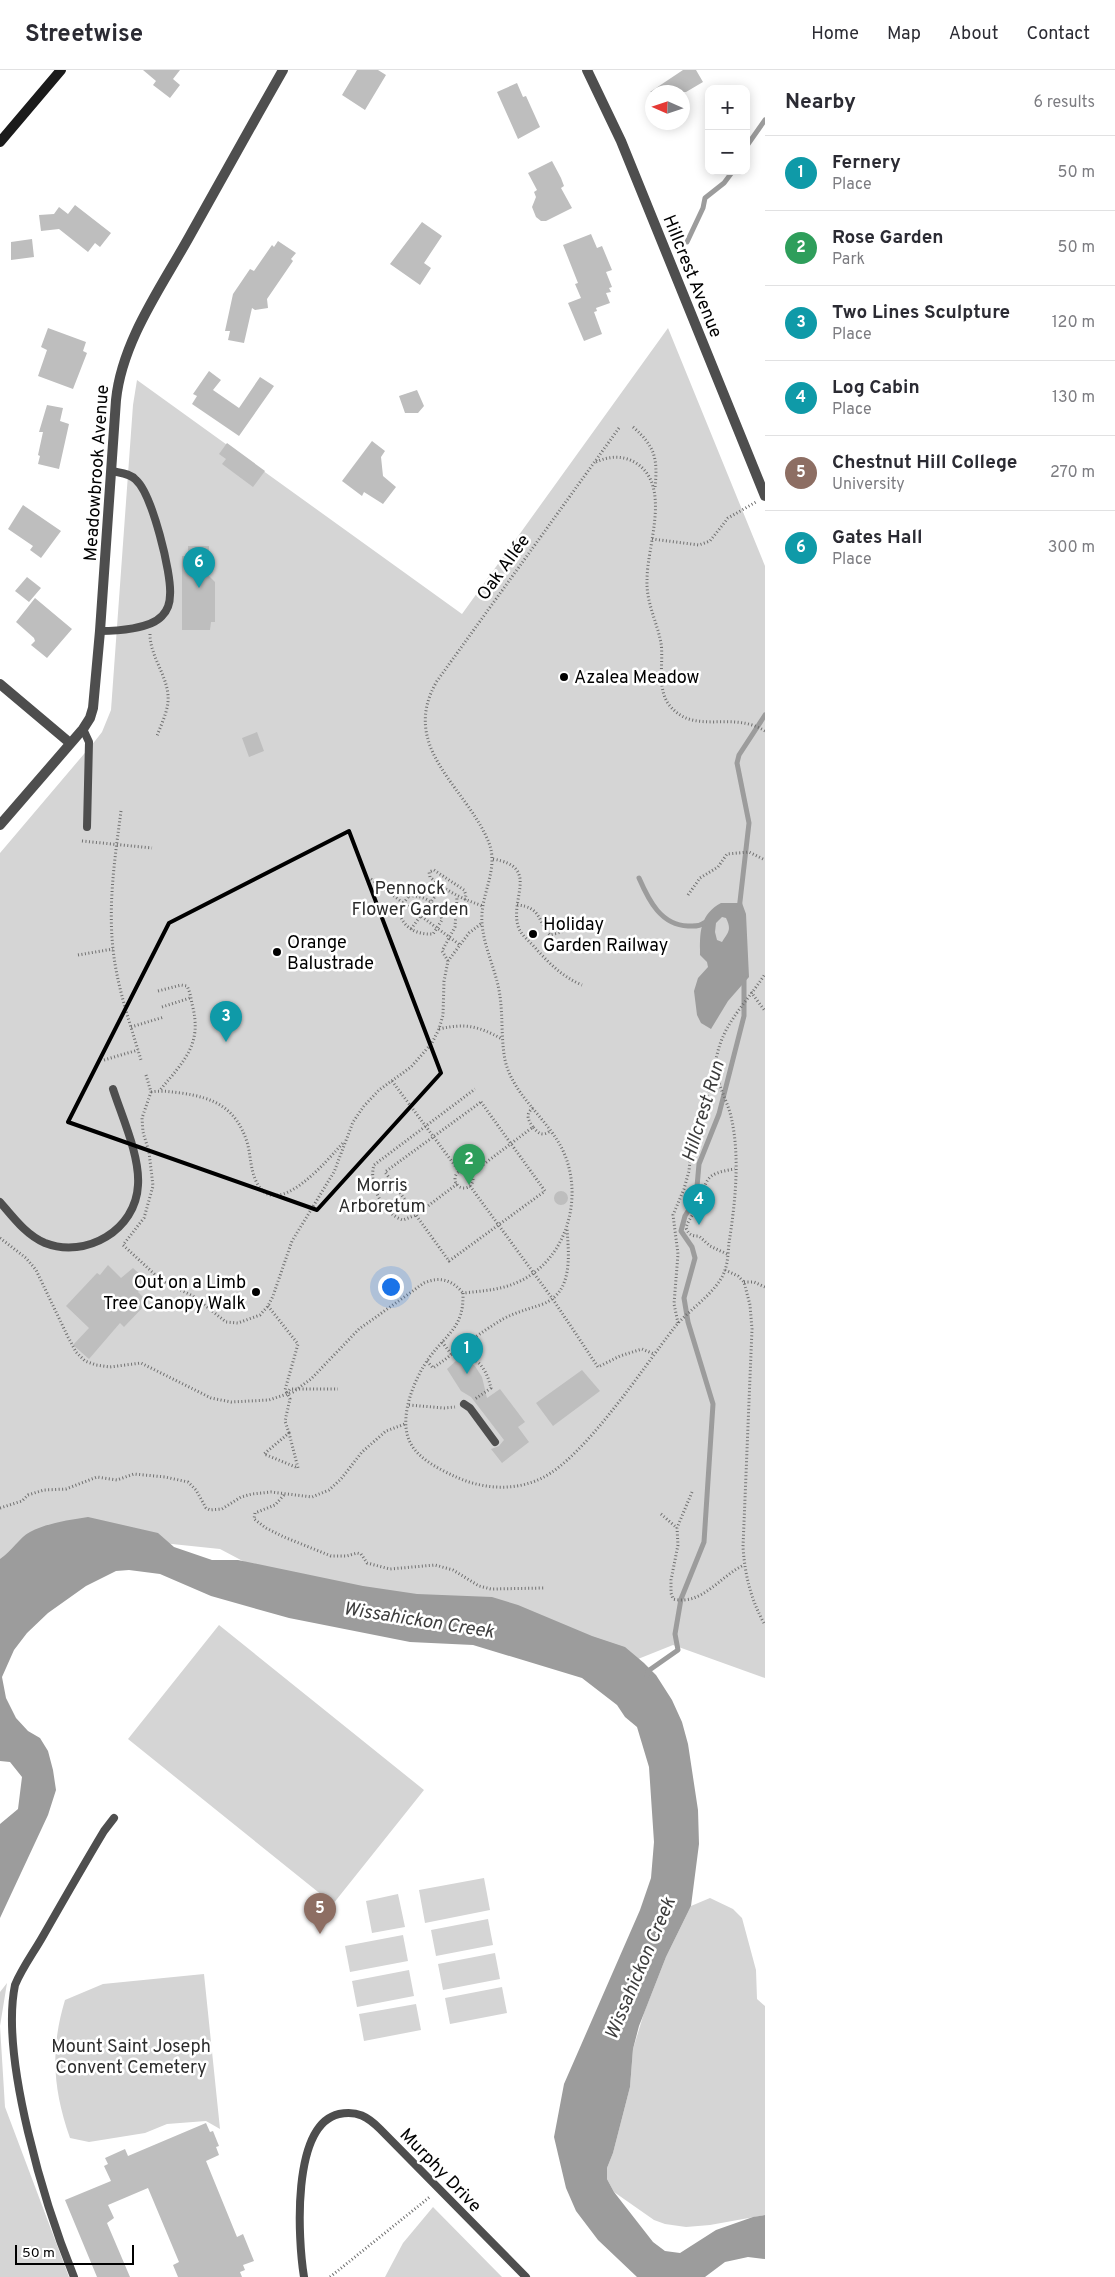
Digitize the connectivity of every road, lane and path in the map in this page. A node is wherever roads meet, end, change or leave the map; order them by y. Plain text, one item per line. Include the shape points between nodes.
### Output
1 (61, 70) edge
2 (283, 70) edge
3 (588, 70) edge
4 (0, 142) edge
5 (633, 427) dead end
6 (619, 428) dead end
7 (595, 462) junction
8 (112, 471) junction
9 (655, 488) junction
10 (762, 498) edge
11 (652, 539) junction
12 (150, 623) junction
13 (100, 631) junction
14 (0, 684) edge
15 (83, 729) junction
16 (764, 730) edge
17 (157, 736) dead end
18 (70, 743) junction
19 (121, 811) dead end
20 (0, 826) edge
21 (87, 827) dead end
22 (82, 841) dead end
23 (117, 844) junction
24 (152, 848) dead end
25 (493, 859) junction
26 (765, 860) edge
27 (372, 879) dead end
28 (442, 887) junction
29 (688, 896) dead end
30 (457, 897) junction
31 (465, 900) junction
32 (431, 901) junction
33 (403, 902) junction
34 (518, 905) junction
35 (483, 906) junction
36 (421, 916) junction
37 (482, 923) junction
38 (438, 928) junction
39 (411, 929) junction
40 (562, 932) dead end
41 (449, 936) junction
42 (460, 945) junction
43 (113, 949) junction
44 (78, 955) dead end
45 (448, 961) junction
46 (765, 974) edge
47 (582, 985) dead end
48 (158, 991) dead end
49 (751, 993) junction
50 (191, 998) junction
51 (162, 1007) dead end
52 (765, 1011) edge
53 (164, 1017) dead end
54 (131, 1027) junction
55 (439, 1029) junction
56 (502, 1039) junction
57 (138, 1050) junction
58 (104, 1060) dead end
59 (141, 1060) dead end
60 (146, 1075) dead end
61 (716, 1076) junction
62 (392, 1081) junction
63 (113, 1089) dead end
64 (475, 1089) dead end
65 (160, 1090) junction
66 (533, 1108) junction
67 (425, 1126) junction
68 (533, 1127) junction
69 (550, 1131) junction
70 (433, 1137) junction
71 (344, 1142) junction
72 (511, 1144) junction
73 (735, 1169) junction
74 (459, 1171) junction
75 (472, 1173) junction
76 (457, 1184) junction
77 (470, 1186) junction
78 (0, 1202) edge
79 (416, 1215) junction
80 (498, 1226) junction
81 (566, 1229) junction
82 (0, 1238) edge
83 (727, 1254) junction
84 (138, 1259) dead end
85 (725, 1270) junction
86 (533, 1274) junction
87 (744, 1282) junction
88 (765, 1287) edge
89 (463, 1293) junction
90 (552, 1298) junction
91 (268, 1306) junction
92 (678, 1323) junction
93 (442, 1342) junction
94 (458, 1351) junction
95 (654, 1354) junction
96 (452, 1355) junction
97 (427, 1361) junction
98 (338, 1388) dead end
99 (287, 1393) junction
100 (464, 1404) junction
101 (409, 1405) junction
102 (406, 1424) dead end
103 (289, 1433) junction
104 (496, 1442) dead end
105 (692, 1492) dead end
106 (284, 1494) junction
107 (0, 1508) edge
108 (661, 1514) dead end
109 (677, 1528) junction
110 (744, 1565) junction
111 (545, 1588) dead end
112 (765, 1625) edge
113 (114, 1818) dead end
114 (438, 2189) junction
115 (74, 2277) edge
116 (304, 2277) edge
117 (330, 2277) edge
118 (526, 2277) edge

1 - 4 street
2 - 8 street, Meadowbrook Avenue via 124,360 118,386
3 - 10 street, Hillcrest Avenue via 621,141
5 - 9 path via 646,438 654,452 657,469
6 - 7 path, Oak Allée
7 - 9 path via 613,457 629,459 644,469
7 - 25 path, Oak Allée via 433,688 425,719 430,748 485,834
8 - 12 lane via 137,480 148,499 162,544 170,595 168,608 161,618
8 - 13 street, Meadowbrook Avenue
9 - 11 path
10 - 11 path via 728,518 710,541 698,544
11 - 16 path via 647,590 661,644 662,685 666,700 674,710 691,720 731,720
12 - 13 lane via 118,631
12 - 17 path via 150,646 165,679 168,702
13 - 15 street, Meadowbrook Avenue via 93,708
14 - 18 street
15 - 18 street, Meadowbrook Avenue
15 - 21 lane via 89,742
18 - 20 street, Meadowbrook Avenue
19 - 23 path
22 - 23 path
23 - 24 path
23 - 43 path via 112,899
25 - 34 path via 509,863 519,873
25 - 35 path
26 - 29 path via 749,852 727,854 718,867 700,878
27 - 33 path
28 - 30 path
28 - 31 path via 430,877 431,870 464,890
28 - 32 path
30 - 31 path
30 - 41 path via 455,927
31 - 35 path
32 - 33 path via 409,896
32 - 36 path
32 - 38 path via 442,920
33 - 36 path
33 - 39 path via 400,915
34 - 40 path via 528,906 538,913 550,935
34 - 47 path via 516,915 520,932 551,966
35 - 37 path
36 - 38 path
36 - 39 path
37 - 42 path
37 - 56 path via 499,992
38 - 39 path via 433,934 416,933
38 - 41 path
41 - 42 path
41 - 45 path via 442,951
42 - 45 path
43 - 44 path
43 - 54 path
45 - 55 path
46 - 49 path
48 - 50 path via 184,984
49 - 52 path
49 - 61 path via 727,1026 720,1042
50 - 51 path
50 - 65 path via 197,1026 193,1045
53 - 54 path
54 - 57 path
55 - 56 path via 465,1025
55 - 62 path via 422,1057
56 - 66 path via 509,1075
57 - 58 path
57 - 59 path
60 - 65 path via 151,1092
61 - 73 path via 726,1099 734,1136
61 - 92 path via 698,1113 689,1171 673,1215 678,1254 674,1304
62 - 67 path
62 - 71 path via 364,1106
63 - 78 lane via 138,1174 134,1207 122,1225 94,1243 74,1247 54,1245 25,1230
64 - 67 path
65 - 71 path via 204,1097 230,1112 245,1136 256,1182 269,1194 281,1194 297,1187 320,1169
66 - 68 path via 528,1117
66 - 69 path
67 - 70 path
67 - 79 path via 374,1165 372,1172 378,1193 390,1214 403,1220
68 - 69 path via 543,1135
68 - 72 path
69 - 81 path via 564,1152 573,1185
70 - 72 path via 482,1102
70 - 74 path
70 - 79 path via 385,1172
71 - 91 path via 334,1172 292,1241
72 - 75 path
72 - 80 path via 545,1191
73 - 83 path
73 - 83 path via 719,1171 704,1184 686,1228 692,1236 699,1236
74 - 75 path via 466,1169
74 - 76 path via 455,1177
75 - 77 path via 474,1180
76 - 77 path via 463,1188
76 - 79 path
77 - 80 path
79 - 80 path via 449,1261
80 - 86 path
81 - 86 path via 552,1255
81 - 90 path via 567,1276
82 - 89 path via 36,1270 68,1338 85,1361 110,1366 141,1363 211,1398 231,1402 269,1400 293,1392 311,1379 359,1328 424,1283 447,1280
83 - 85 path
84 - 91 path via 162,1281 193,1296 226,1322 249,1320
85 - 87 path
85 - 92 path via 718,1283
86 - 89 path via 502,1287
86 - 90 path
87 - 88 path
87 - 110 path via 752,1329
89 - 93 path via 460,1321
90 - 94 path via 511,1315
90 - 95 path via 598,1367 642,1349
91 - 99 path via 298,1344 285,1390
92 - 95 path
93 - 96 path
93 - 97 path
94 - 96 path
94 - 100 path via 478,1362 488,1376 491,1388
95 - 101 path via 572,1454 542,1478 516,1486 487,1487 460,1479 426,1459 410,1444 406,1434
96 - 97 path via 433,1368
97 - 101 path
98 - 99 path, bridge via 290,1389
99 - 103 path, bridge via 290,1399 285,1421
100 - 101 path via 444,1408
100 - 104 lane
102 - 106 path via 392,1428 375,1440 324,1493 309,1498
103 - 103 path via 291,1442 298,1468 264,1454
105 - 109 path
106 - 107 path via 249,1494 222,1509 210,1510 188,1482 165,1476 134,1474 117,1480 97,1477 66,1489 44,1490
106 - 111 path via 274,1505 255,1513 254,1519 284,1537 331,1556 357,1553 367,1564 390,1569 435,1565 453,1570 491,1590
108 - 109 path
109 - 110 path via 678,1545 672,1565 673,1599 703,1595
110 - 112 path via 751,1596
113 - 115 lane via 14,1986 6,2019 16,2110 48,2213
114 - 116 lane, Murphy Drive via 370,2119 347,2113 323,2122 314,2135 305,2164 301,2240
114 - 117 path
114 - 118 lane, Murphy Drive

